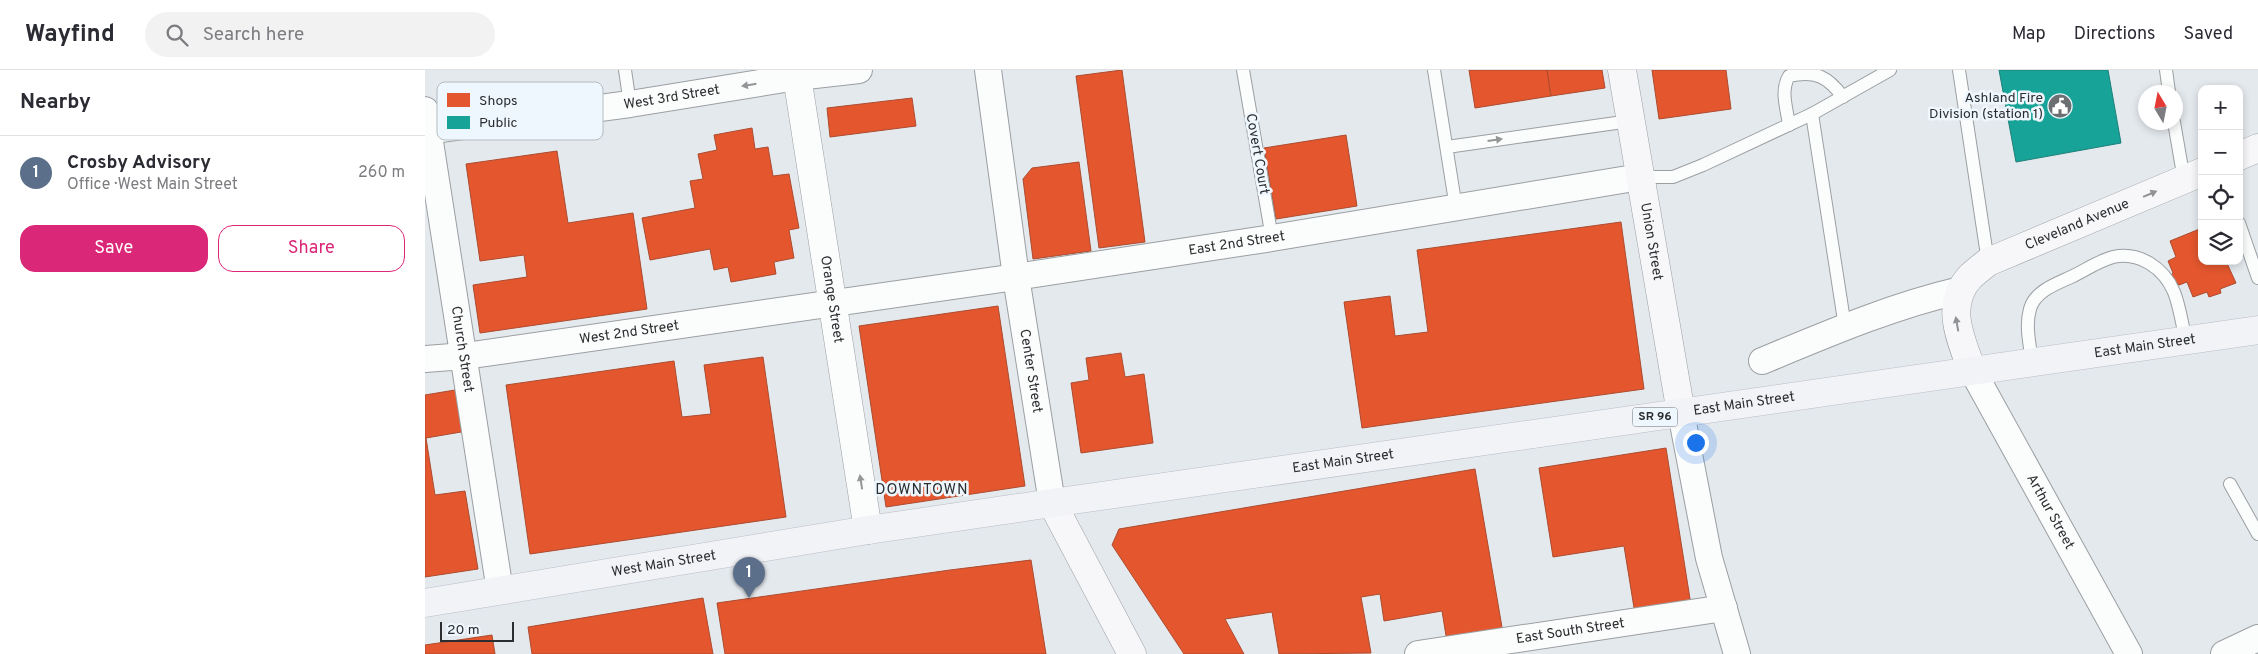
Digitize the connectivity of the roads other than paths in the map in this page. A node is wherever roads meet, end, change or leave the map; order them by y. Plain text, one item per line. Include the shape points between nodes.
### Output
1 (625, 70) edge
2 (859, 70) edge
3 (988, 70) edge
4 (1243, 70) edge
5 (1434, 70) edge
6 (1621, 70) edge
7 (1890, 70) edge
8 (1959, 70) edge
9 (2166, 70) edge
10 (1804, 71) edge
11 (797, 74) edge
12 (2168, 85) edge
13 (1843, 97) junction
14 (630, 104) junction
15 (603, 107) edge
16 (1812, 114) junction
17 (1631, 121) junction
18 (426, 123) edge
19 (1789, 125) junction
20 (2177, 130) edge
21 (1447, 146) junction
22 (2258, 148) edge
23 (2243, 154) edge
24 (2193, 176) edge
25 (1640, 177) junction
26 (1456, 208) junction
27 (2243, 235) edge
28 (1272, 238) junction
29 (1988, 262) junction
30 (1016, 277) junction
31 (2258, 278) edge
32 (1961, 290) junction
33 (833, 302) junction
34 (1845, 327) junction
35 (2258, 330) edge
36 (2186, 340) junction
37 (465, 356) junction
38 (425, 359) edge
39 (1762, 361) dead end
40 (2032, 362) junction
41 (1972, 370) junction
42 (1681, 413) junction
43 (2230, 484) dead end
44 (1052, 503) junction
45 (869, 530) junction
46 (2258, 534) edge
47 (499, 591) junction
48 (425, 603) edge
49 (1724, 608) junction
50 (2258, 638) edge
51 (1132, 654) edge
52 (1418, 654) edge
53 (1737, 654) edge
54 (2129, 654) edge
55 (2224, 654) edge

1 - 14 lane
2 - 11 street, West 3rd Street
3 - 30 street, Center Street
4 - 28 lane, Covert Court
5 - 21 lane
6 - 17 main road, Union Street
7 - 13 lane
8 - 29 lane
9 - 12 lane
10 - 13 lane via 1829,78
10 - 19 lane via 1789,76 1785,83
11 -> 14 street, West 3rd Street
11 - 33 street, Orange Street
13 - 16 lane
14 - 15 street, West 3rd Street
16 - 19 lane
16 - 34 lane
21 -> 17 lane
17 - 25 main road, Union Street
18 - 37 street, Church Street
19 - 25 lane via 1673,177
20 - 24 lane
21 - 26 lane
22 - 23 main road
29 -> 24 main road, Cleveland Avenue
25 - 26 street, East 2nd Street
25 - 42 main road, Union Street
26 - 28 street, East 2nd Street
27 - 31 lane
28 - 30 street, East 2nd Street
29 - 32 main road, Cleveland Avenue via 1970,277
30 - 33 street, East 2nd Street
30 - 44 street, Center Street
32 - 34 street via 1924,299
41 -> 32 main road, Cleveland Avenue via 1958,331 1955,311
33 - 37 street, West 2nd Street
45 -> 33 street, Orange Street
34 - 39 street
35 - 36 main road, East Main Street / SR 96
36 - 40 main road, East Main Street / SR 96
36 - 40 lane via 2174,293 2154,266 2143,259 2128,256 2112,258 2039,294 2030,308 2027,324
37 - 38 street, West 2nd Street
37 - 47 street, Church Street
40 - 41 main road, East Main Street / SR 96
41 - 42 main road, East Main Street / SR 96
41 - 54 street, Arthur Street
42 - 44 main road, East Main Street / SR 96
42 - 49 street via 1709,558
43 - 46 lane
44 - 45 main road, West Main Street
44 - 51 main road, Center Street
45 - 47 main road, West Main Street
47 - 48 main road, West Main Street
49 - 52 street, East South Street
49 - 53 street
50 - 55 street

